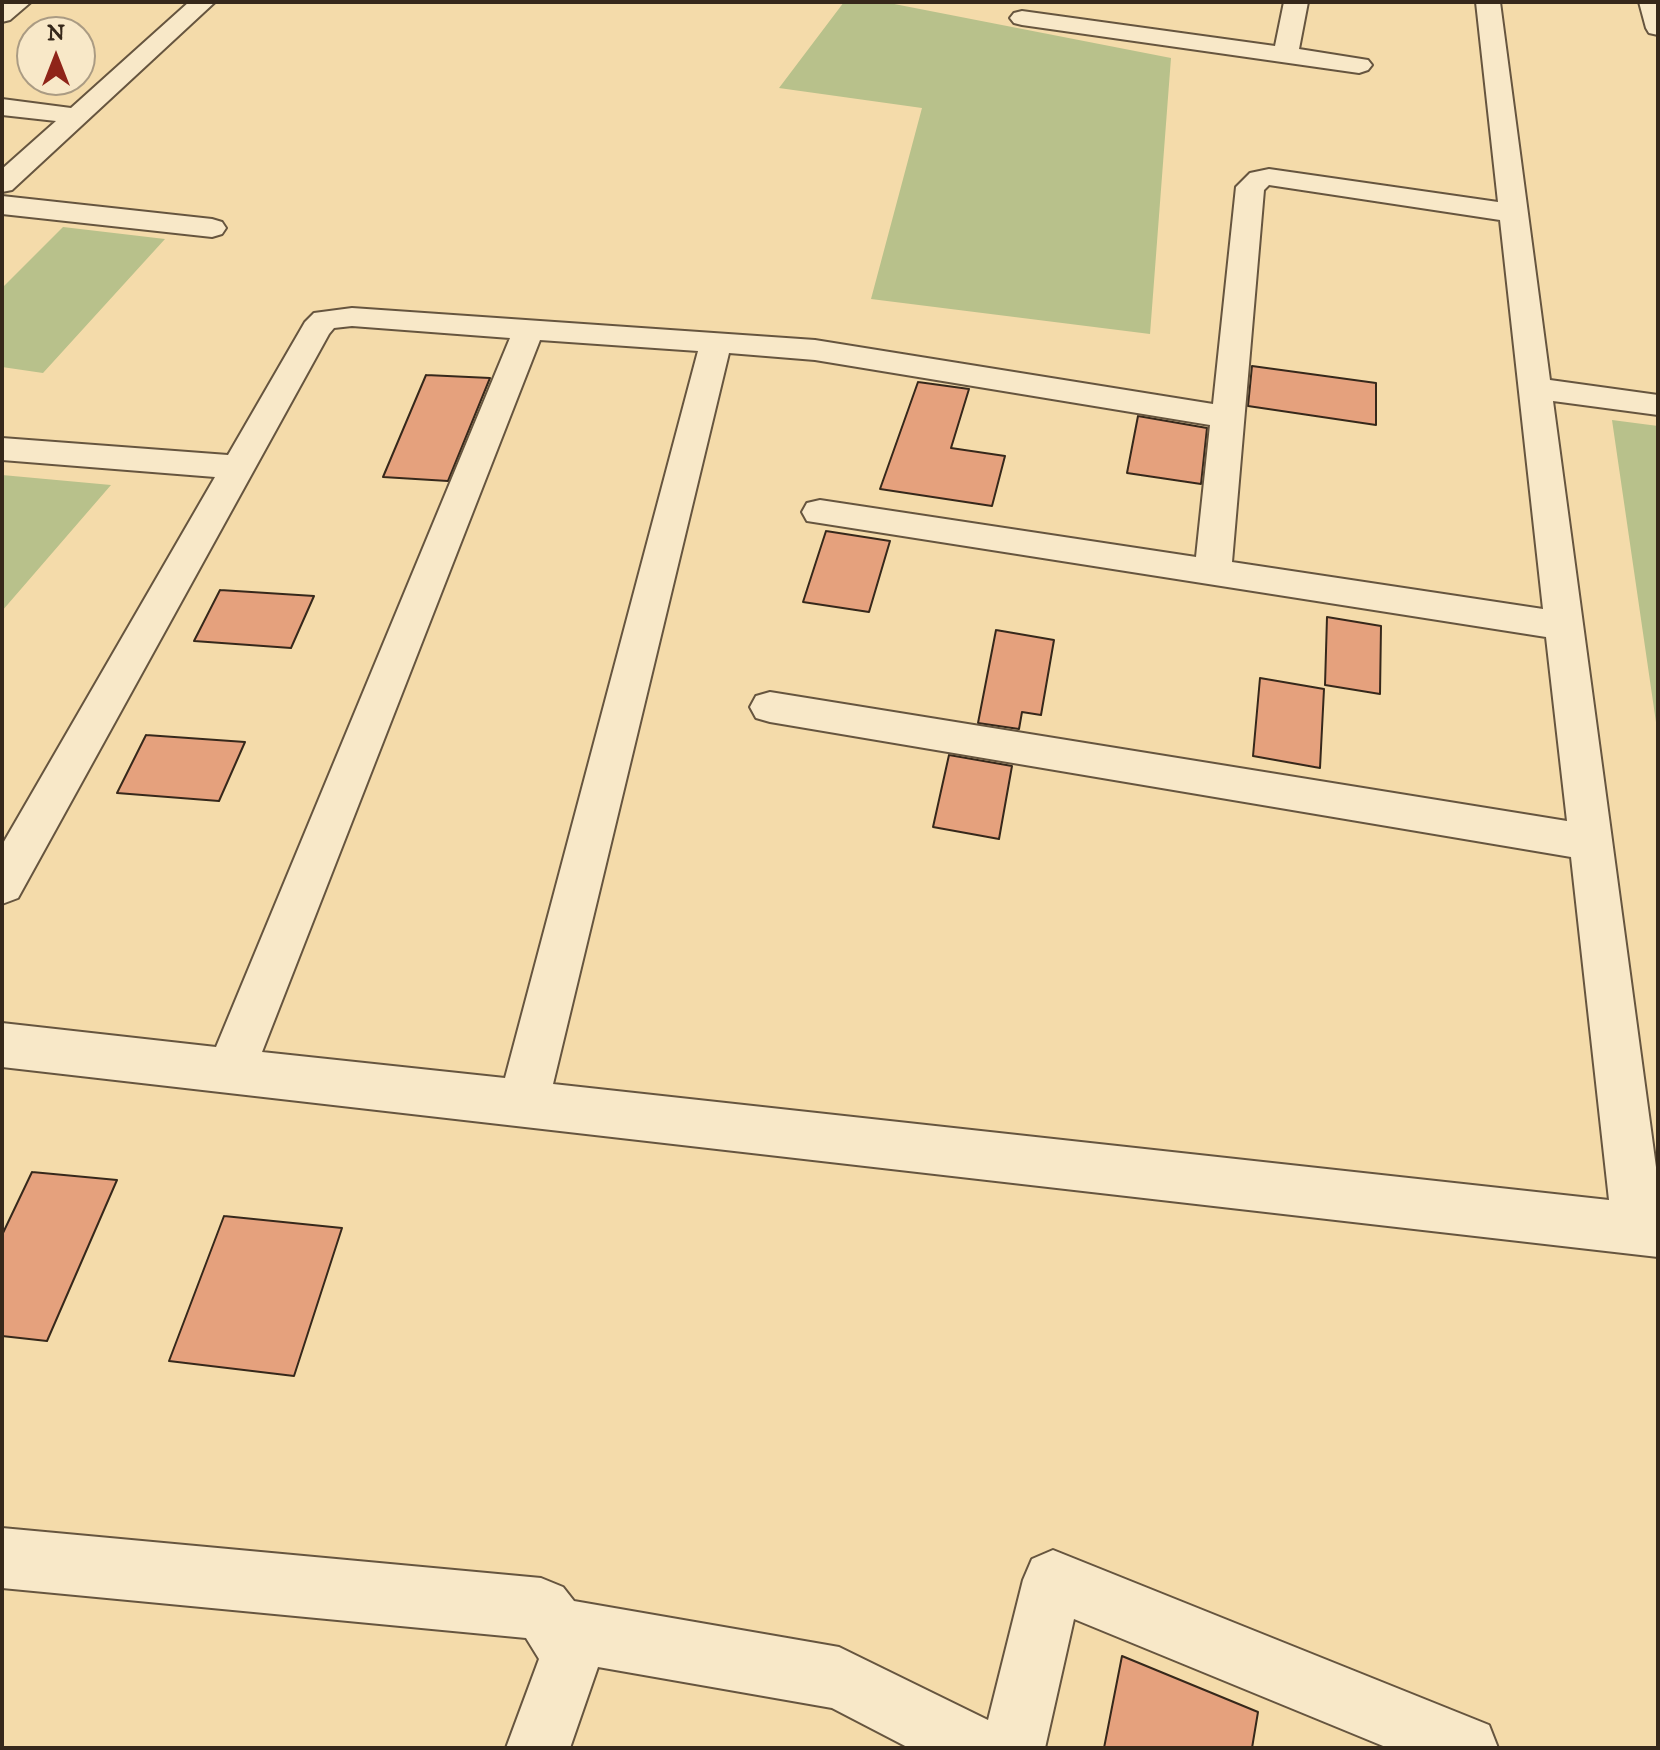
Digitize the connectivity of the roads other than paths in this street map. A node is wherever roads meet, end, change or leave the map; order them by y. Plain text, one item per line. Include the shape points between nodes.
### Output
1 (19, 2) edge
2 (203, 2) edge
3 (1106, 2) edge
4 (1296, 2) edge
5 (1488, 2) edge
6 (1651, 2) edge
7 (2, 15) edge
8 (1022, 18) dead end
9 (1096, 28) junction
10 (1658, 28) edge
11 (1286, 55) junction
12 (1359, 65) dead end
13 (2, 107) edge
14 (76, 116) junction
15 (2, 184) edge
16 (2, 205) edge
17 (1512, 213) junction
18 (212, 228) dead end
19 (529, 329) junction
20 (716, 343) junction
21 (1535, 388) junction
22 (1658, 405) edge
23 (1228, 417) junction
24 (2, 449) edge
25 (238, 467) junction
26 (820, 512) dead end
27 (1213, 573) junction
28 (1564, 626) junction
29 (770, 707) dead end
30 (1591, 843) junction
31 (2, 885) edge
32 (2, 1045) edge
33 (231, 1070) junction
34 (523, 1104) junction
35 (1648, 1230) edge
36 (2, 1558) edge
37 (558, 1629) junction
38 (538, 1748) edge
39 (976, 1748) edge
40 (1013, 1748) edge
41 (1466, 1748) edge

1 - 7 street
2 - 14 street
3 - 9 street
4 - 11 street
5 - 17 street
6 - 10 street
8 - 9 street
9 - 11 street
11 - 12 street
13 - 14 street
14 - 15 street
16 - 18 street
17 - 21 street
17 - 23 street via 1260,179 1250,187
19 - 20 street
19 - 25 street via 352,317 325,320
19 - 33 street
20 - 23 street via 815,350
20 - 34 street
21 - 22 street
21 - 28 street
23 - 27 street
24 - 25 street
25 - 31 street
26 - 27 street
27 - 28 street
28 - 30 street
29 - 30 street
30 - 35 street
32 - 33 street
33 - 34 street
34 - 35 street
36 - 37 street via 541,1609
37 - 38 street via 570,1659
37 - 39 street via 839,1678
40 - 41 street via 1053,1580

